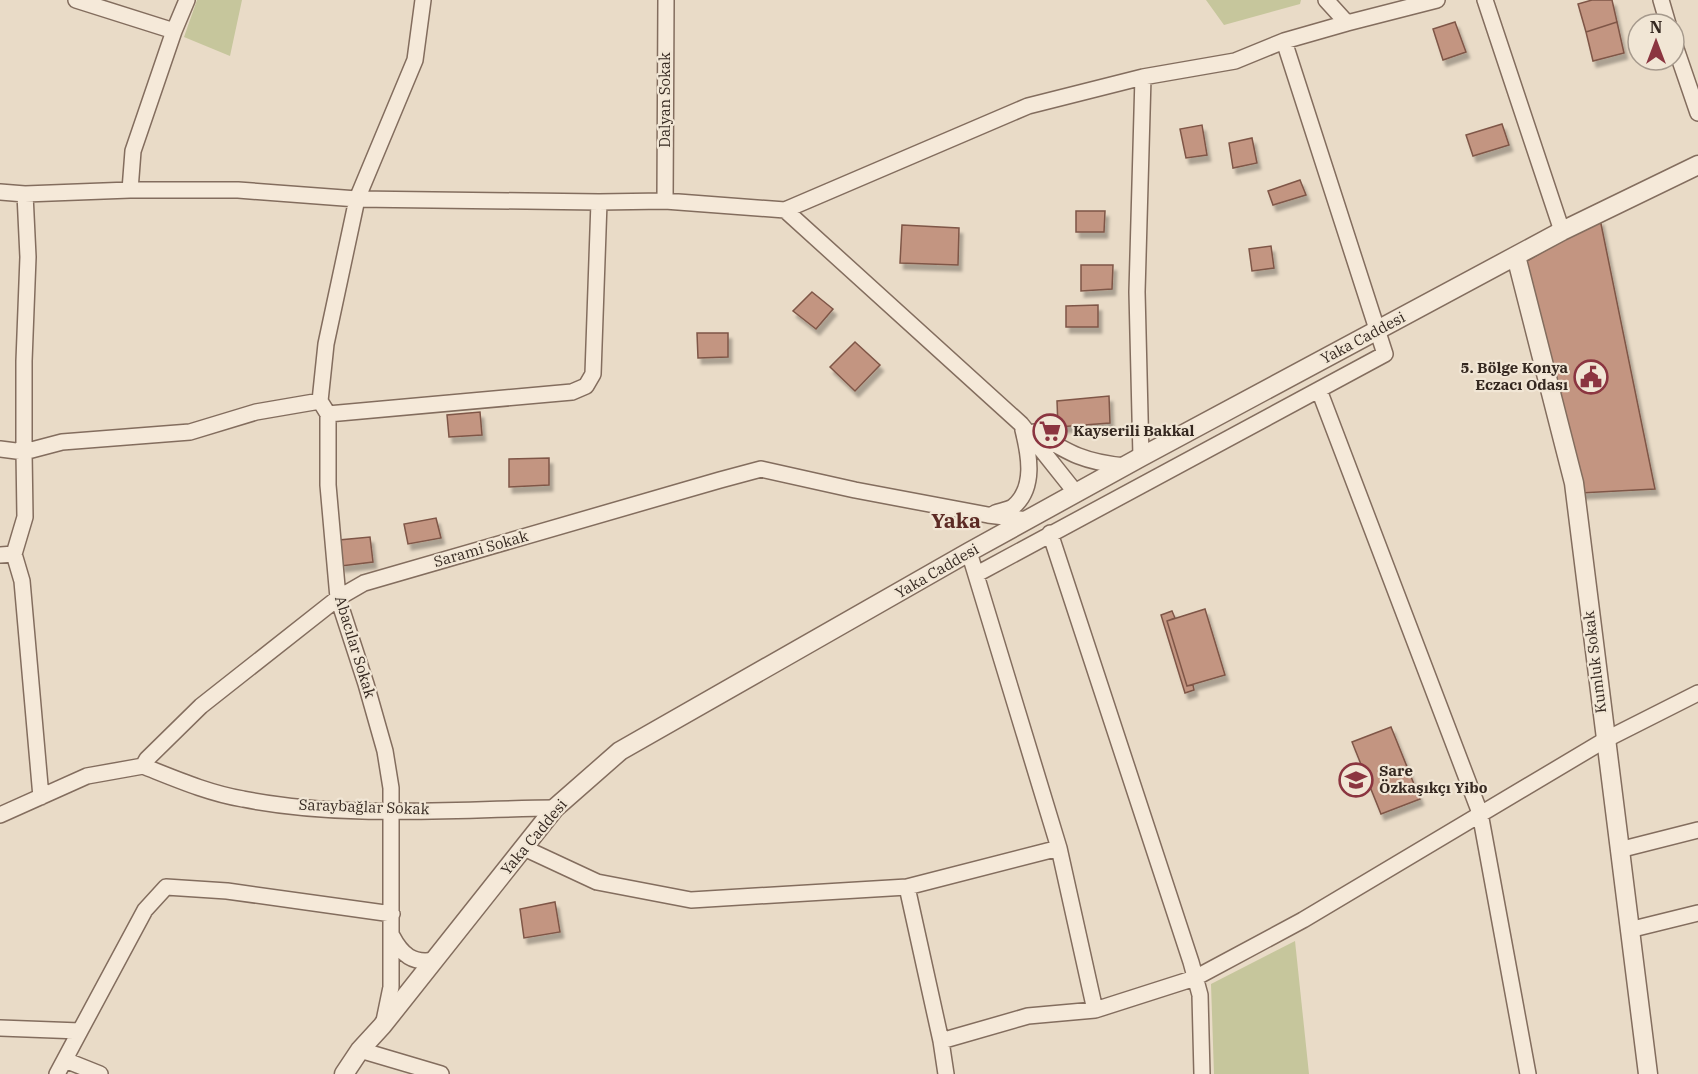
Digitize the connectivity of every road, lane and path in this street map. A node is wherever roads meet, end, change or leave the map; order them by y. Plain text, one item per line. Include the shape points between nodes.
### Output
1 (76, 0) edge
2 (187, 0) edge
3 (423, 0) edge
4 (666, 0) edge
5 (1326, 0) edge
6 (1437, 0) edge
7 (1485, 0) edge
8 (1347, 23) junction
9 (174, 31) junction
10 (1284, 41) junction
11 (1684, 72) edge
12 (1143, 77) junction
13 (1698, 113) edge
14 (1698, 165) edge
15 (130, 190) junction
16 (0, 192) edge
17 (26, 194) junction
18 (357, 199) junction
19 (665, 201) junction
20 (599, 202) junction
21 (785, 210) junction
22 (1562, 231) junction
23 (1515, 256) junction
24 (1378, 330) junction
25 (1318, 390) junction
26 (324, 408) junction
27 (1021, 424) junction
28 (0, 449) edge
29 (24, 452) junction
30 (1141, 457) junction
31 (1125, 466) junction
32 (1076, 493) junction
33 (988, 515) junction
34 (1028, 520) junction
35 (1050, 533) junction
36 (969, 552) junction
37 (7, 555) edge
38 (977, 574) junction
39 (338, 598) junction
40 (1698, 693) edge
41 (1605, 740) junction
42 (143, 766) junction
43 (40, 797) junction
44 (555, 808) junction
45 (390, 810) junction
46 (1480, 813) junction
47 (0, 815) edge
48 (1698, 830) edge
49 (524, 848) junction
50 (1059, 848) junction
51 (1619, 850) junction
52 (908, 887) junction
53 (1698, 913) edge
54 (392, 914) junction
55 (1629, 930) junction
56 (392, 935) junction
57 (434, 960) junction
58 (1195, 978) junction
59 (1095, 1010) junction
60 (382, 1026) junction
61 (0, 1029) edge
62 (80, 1031) junction
63 (941, 1041) junction
64 (360, 1050) junction
65 (65, 1060) junction
66 (57, 1074) edge
67 (100, 1074) edge
68 (344, 1074) edge
69 (441, 1074) edge
70 (946, 1074) edge
71 (1202, 1074) edge
72 (1528, 1074) edge
73 (1648, 1074) edge

1 - 9 street
2 - 9 street
3 - 18 street, Abacılar Sokak via 415,60
4 - 19 street, Dalyan Sokak
5 - 8 street
6 - 8 street
7 - 22 street
8 - 10 street
9 - 15 street via 132,151
10 - 12 street via 1235,61
10 - 24 street
11 - 13 street
12 - 21 street via 1028,106
12 - 30 street via 1137,292
14 - 22 street, Yaka Caddesi
15 - 17 street
15 - 18 street via 238,190
16 - 17 street
17 - 29 street
18 - 20 street
18 - 26 street, Abacılar Sokak via 326,344
19 - 20 street
19 - 21 street
20 - 26 street via 593,374 586,386 572,392
21 - 27 street
22 - 23 street, Yaka Caddesi
23 - 24 street, Yaka Caddesi
23 - 41 street, Kumluk Sokak via 1574,483
24 - 25 street via 1385,354
24 - 30 street, Yaka Caddesi
25 - 35 street
25 - 46 street
26 - 29 street via 256,412 190,432 62,442
26 - 39 street, Abacılar Sokak
27 - 31 street via 1078,457
27 - 32 street
27 - 33 street via 1028,450 1025,492 1012,508
28 - 29 street
29 - 37 street via 25,517
30 - 31 street, Yaka Caddesi
31 - 32 street, Yaka Caddesi
32 - 34 street, Yaka Caddesi
33 - 34 street, Sarami Sokak
33 - 39 street, Sarami Sokak via 761,469 364,583
34 - 36 street, Yaka Caddesi
35 - 38 street
35 - 58 street
36 - 38 street
36 - 44 street, Yaka Caddesi via 620,751
37 - 43 street via 22,581
38 - 50 street
39 - 42 street, Sarami Sokak via 201,706
39 - 45 street, Abacılar Sokak via 385,751
40 - 41 street
41 - 46 street
41 - 51 street, Kumluk Sokak
42 - 43 street via 87,776
42 - 45 street, Saraybağlar Sokak via 192,786 243,799 316,808
43 - 47 street
44 - 45 street, Saraybağlar Sokak
44 - 49 street, Yaka Caddesi
45 - 54 street, Abacılar Sokak
46 - 58 street via 1303,920
46 - 72 street
48 - 51 street
49 - 52 street via 597,882 691,900
49 - 57 street, Yaka Caddesi
50 - 52 street
50 - 59 street
51 - 55 street, Kumluk Sokak
52 - 63 street
53 - 55 street
54 - 56 street, Abacılar Sokak
54 - 62 street via 227,891 166,887 145,910
55 - 73 street, Kumluk Sokak
56 - 57 street via 410,959
56 - 60 street, Abacılar Sokak via 391,987
57 - 60 street, Yaka Caddesi
58 - 59 street
58 - 71 street via 1200,995
59 - 63 street via 1028,1016
60 - 64 street, Yaka Caddesi
61 - 62 street
62 - 65 street
63 - 70 street
64 - 68 street, Yaka Caddesi
64 - 69 street
65 - 66 street
65 - 67 street

